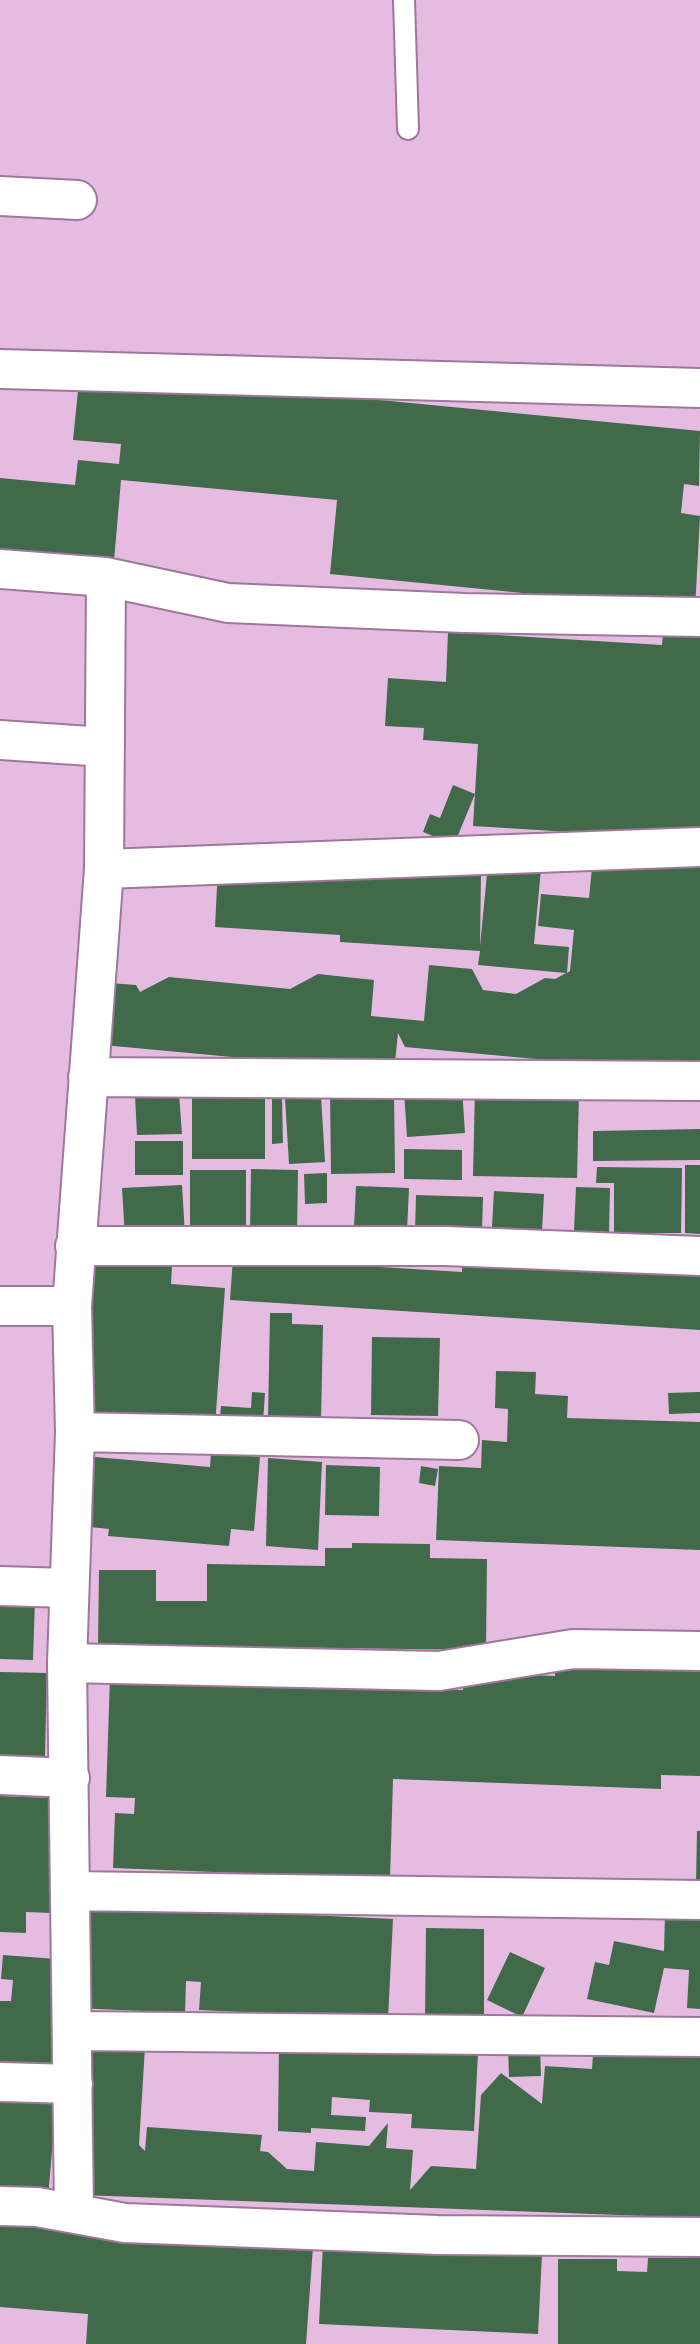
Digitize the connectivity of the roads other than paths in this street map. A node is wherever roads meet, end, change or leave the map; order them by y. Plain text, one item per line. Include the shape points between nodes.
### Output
1 (404, 0) edge
2 (408, 129) dead end
3 (0, 196) edge
4 (77, 200) dead end
5 (0, 369) edge
6 (700, 388) edge
7 (0, 569) edge
8 (106, 577) junction
9 (700, 617) edge
10 (0, 740) edge
11 (105, 747) junction
12 (700, 847) edge
13 (104, 869) junction
14 (88, 1077) junction
15 (700, 1081) edge
16 (75, 1246) junction
17 (700, 1256) edge
18 (0, 1306) edge
19 (72, 1306) junction
20 (75, 1432) junction
21 (459, 1440) dead end
22 (0, 1586) edge
23 (68, 1588) junction
24 (700, 1651) edge
25 (67, 1663) junction
26 (0, 1775) edge
27 (70, 1778) junction
28 (71, 1891) junction
29 (700, 1900) edge
30 (73, 2031) junction
31 (700, 2037) edge
32 (0, 2082) edge
33 (73, 2084) junction
34 (0, 2206) edge
35 (74, 2213) junction
36 (700, 2237) edge

1 - 2 lane
3 - 4 street
5 - 6 street
7 - 8 street
8 - 9 street via 228,603
8 - 11 street
10 - 11 street
11 - 13 street
12 - 13 street
13 - 14 street
14 - 15 street
14 - 16 street
16 - 17 street via 445,1246
16 - 19 street
18 - 19 street
19 - 20 street
20 - 21 street
20 - 23 street
22 - 23 street
23 - 25 street
24 - 25 street via 573,1649 439,1671
25 - 27 street
26 - 27 street
27 - 28 street
28 - 29 street
28 - 30 street
30 - 31 street
30 - 33 street
32 - 33 street
33 - 35 street
34 - 35 street
35 - 36 street via 125,2223 438,2235

